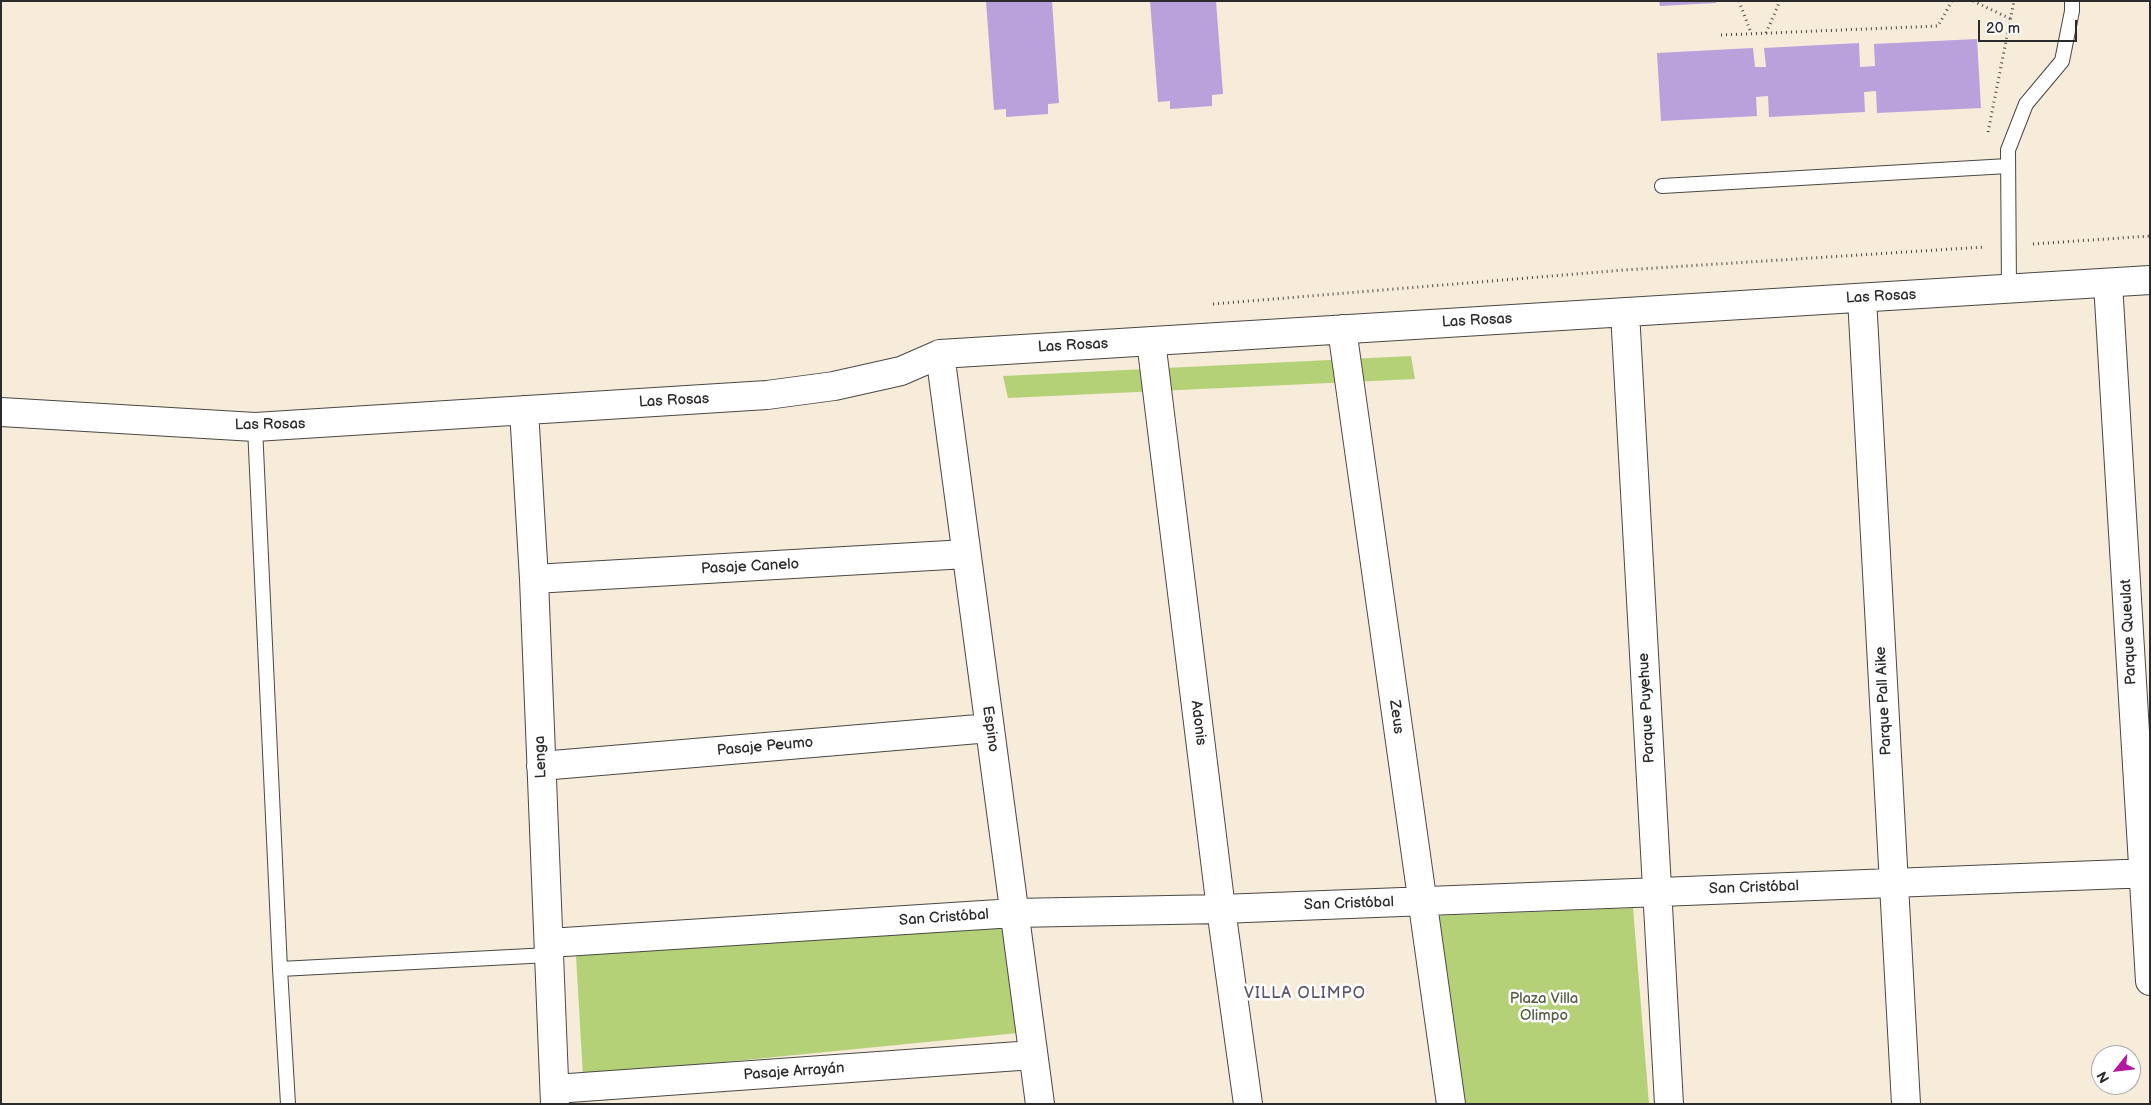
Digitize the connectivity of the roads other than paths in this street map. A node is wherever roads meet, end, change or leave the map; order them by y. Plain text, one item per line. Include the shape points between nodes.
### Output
1 (2072, 1) edge
2 (2008, 166) junction
3 (1662, 186) dead end
4 (2150, 280) edge
5 (2108, 283) junction
6 (2009, 289) junction
7 (1862, 298) junction
8 (1626, 312) junction
9 (1342, 329) junction
10 (1151, 341) junction
11 (940, 354) junction
12 (524, 410) junction
13 (1, 412) edge
14 (255, 427) junction
15 (966, 554) junction
16 (534, 580) junction
17 (990, 728) junction
18 (541, 766) junction
19 (2147, 873) edge
20 (1894, 883) junction
21 (1657, 892) junction
22 (1422, 901) junction
23 (1221, 908) junction
24 (1014, 913) junction
25 (549, 949) junction
26 (280, 969) junction
27 (2150, 981) edge
28 (1033, 1054) junction
29 (555, 1096) edge
30 (288, 1104) edge
31 (1040, 1104) edge
32 (1248, 1104) edge
33 (1451, 1104) edge
34 (1669, 1104) edge
35 (1906, 1104) edge

1 - 2 lane via 2062,61 2026,104 2008,150
2 - 3 lane
2 - 6 lane
4 - 5 street, Las Rosas
5 - 6 street, Las Rosas
5 - 19 street, Parque Queulat
6 - 7 street, Las Rosas
7 - 8 street, Las Rosas
7 - 20 street, Parque Pall Aike
8 - 9 street, Las Rosas
8 - 21 street, Parque Puyehue
9 - 10 street, Las Rosas
9 - 22 street, Zeus
10 - 11 street, Las Rosas
10 - 23 street, Adonis
11 - 12 street, Las Rosas via 900,371 834,386 766,395
11 - 15 street, Espino
12 - 14 street, Las Rosas
12 - 16 street, Lenga
13 - 14 street, Las Rosas
14 - 26 lane
15 - 16 street, Pasaje Canelo
15 - 17 street, Espino
16 - 18 street, Lenga
17 - 18 street, Pasaje Peumo
17 - 24 street, Espino
18 - 25 street, Lenga
19 - 20 street, San Cristóbal
19 - 27 street, Parque Queulat
20 - 21 street, San Cristóbal
20 - 35 street, Parque Pall Aike
21 - 22 street, San Cristóbal
21 - 34 street, Parque Puyehue
22 - 23 street, San Cristóbal
22 - 33 street, Zeus
23 - 24 street, San Cristóbal
23 - 32 street, Adonis
24 - 25 street, San Cristóbal
24 - 28 street, Espino
25 - 26 lane
25 - 29 street, Lenga
26 - 30 lane
28 - 29 street, Pasaje Arrayán
28 - 31 street, Espino

